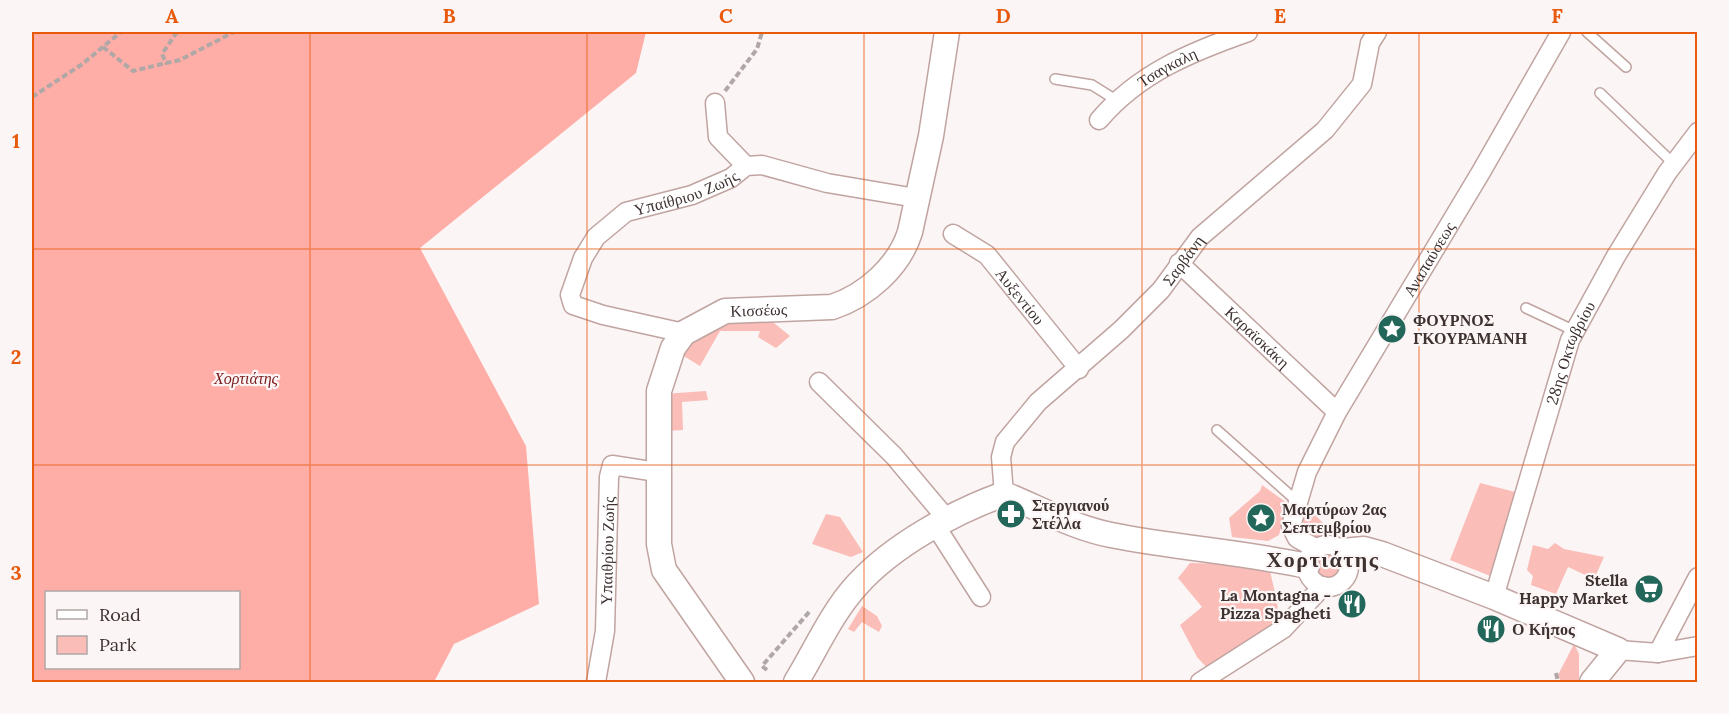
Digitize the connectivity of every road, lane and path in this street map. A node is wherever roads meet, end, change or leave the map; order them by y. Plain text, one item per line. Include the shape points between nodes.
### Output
1 (121, 32) edge
2 (177, 32) edge
3 (234, 32) edge
4 (762, 32) edge
5 (947, 32) edge
6 (1248, 32) edge
7 (1561, 32) edge
8 (1587, 32) edge
9 (1369, 35) edge
10 (103, 47) junction
11 (166, 63) junction
12 (1626, 67) dead end
13 (1055, 79) dead end
14 (1600, 93) dead end
15 (32, 97) edge
16 (1116, 100) junction
17 (715, 103) joint
18 (1099, 120) dead end
19 (1698, 132) edge
20 (1674, 164) junction
21 (746, 166) junction
22 (916, 198) junction
23 (953, 234) dead end
24 (1179, 262) junction
25 (1526, 308) dead end
26 (1575, 331) junction
27 (684, 333) junction
28 (1079, 369) junction
29 (819, 382) dead end
30 (1337, 412) junction
31 (1217, 430) dead end
32 (657, 472) junction
33 (1004, 494) junction
34 (1299, 503) junction
35 (941, 521) junction
36 (1342, 551) junction
37 (1312, 557) junction
38 (1698, 578) edge
39 (1323, 586) junction
40 (981, 597) dead end
41 (1494, 597) junction
42 (798, 625) dead end
43 (1698, 646) edge
44 (1618, 650) junction
45 (1658, 653) junction
46 (768, 670) dead end
47 (1556, 674) dead end
48 (596, 682) edge
49 (742, 682) edge
50 (796, 682) edge
51 (1200, 682) edge
52 (1558, 682) edge
53 (1592, 682) edge

1 - 10 path
2 - 11 path via 162,54
3 - 11 path via 180,60
4 - 17 path via 757,49
5 - 22 street, Κισσέως via 931,136
6 - 16 street, Τσαγκαλη via 1185,54
7 - 30 street, Αναπαύσεως
8 - 12 lane
9 - 24 street, Σαρβάνη via 1362,84 1325,130 1200,237
10 - 11 path via 133,71
10 - 15 path
13 - 16 lane via 1092,85
14 - 20 lane
16 - 18 street, Τσαγκαλη
17 - 21 street, Υπαίθριου Ζωής via 718,137
19 - 20 street, 28ης Οκτωβρίου
20 - 26 street, 28ης Οκτωβρίου
21 - 22 street, Υπαίθριου Ζωής via 762,165 826,183
21 - 27 street, Υπαίθριου Ζωής via 731,178 692,195 626,212 596,237 583,258 570,295 573,305
22 - 27 street, Κισσέως via 906,246 859,296 832,307 725,311
23 - 28 street, Αυξεντίου via 987,255
24 - 28 street, Σαρβάνη via 1161,290
24 - 30 street, Καραϊσκάκη
25 - 26 lane
26 - 41 street, 28ης Οκτωβρίου
27 - 32 street via 673,348 659,392
28 - 33 street, Σαρβάνη via 1038,402 1005,442 1001,457
29 - 35 street via 894,456
30 - 34 street, Αναπαύσεως via 1307,472
31 - 34 lane
32 - 48 street, Υπαιθρίου Ζωής via 612,465 604,631
32 - 49 street via 659,544 664,570
33 - 35 street
33 - 37 street via 1110,535 1262,556
34 - 37 street, Αναπαύσεως via 1291,526
35 - 40 street
35 - 50 street via 856,585
36 - 37 street via 1330,545
36 - 39 street via 1349,563 1346,576 1336,585
36 - 41 street via 1364,549 1382,554
37 - 39 street via 1312,579
38 - 45 street
39 - 51 street via 1283,629
41 - 44 street
42 - 46 path via 762,666
43 - 45 street
44 - 45 street
44 - 53 street
47 - 52 path

